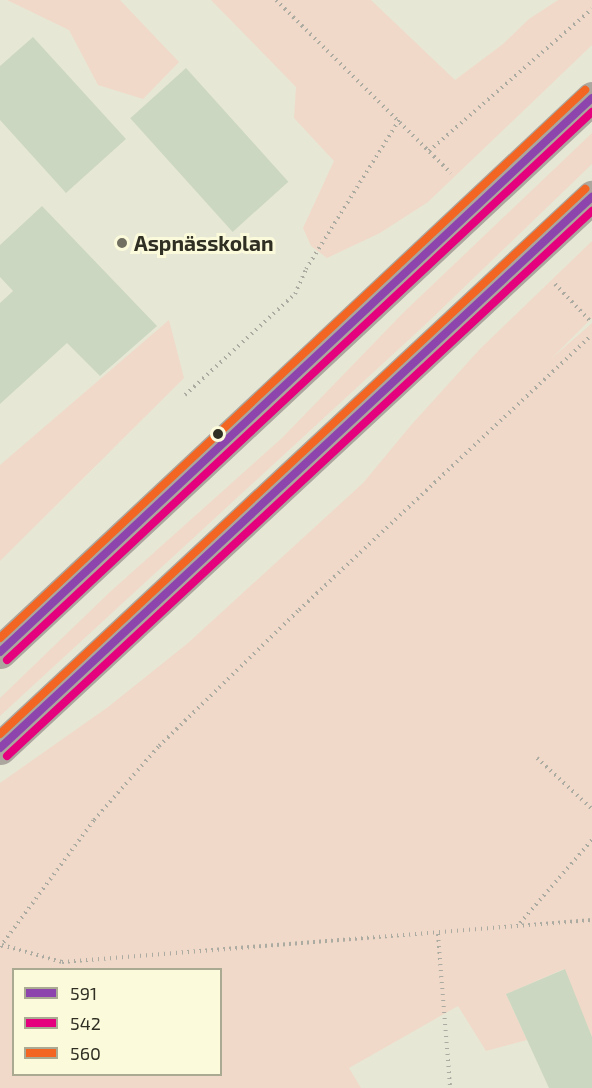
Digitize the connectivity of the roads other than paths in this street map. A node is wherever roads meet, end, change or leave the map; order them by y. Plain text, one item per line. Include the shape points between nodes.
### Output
1 (592, 98) edge
2 (592, 196) edge
3 (5, 645) edge
4 (0, 748) edge

1 - 3 main road
2 - 4 main road

